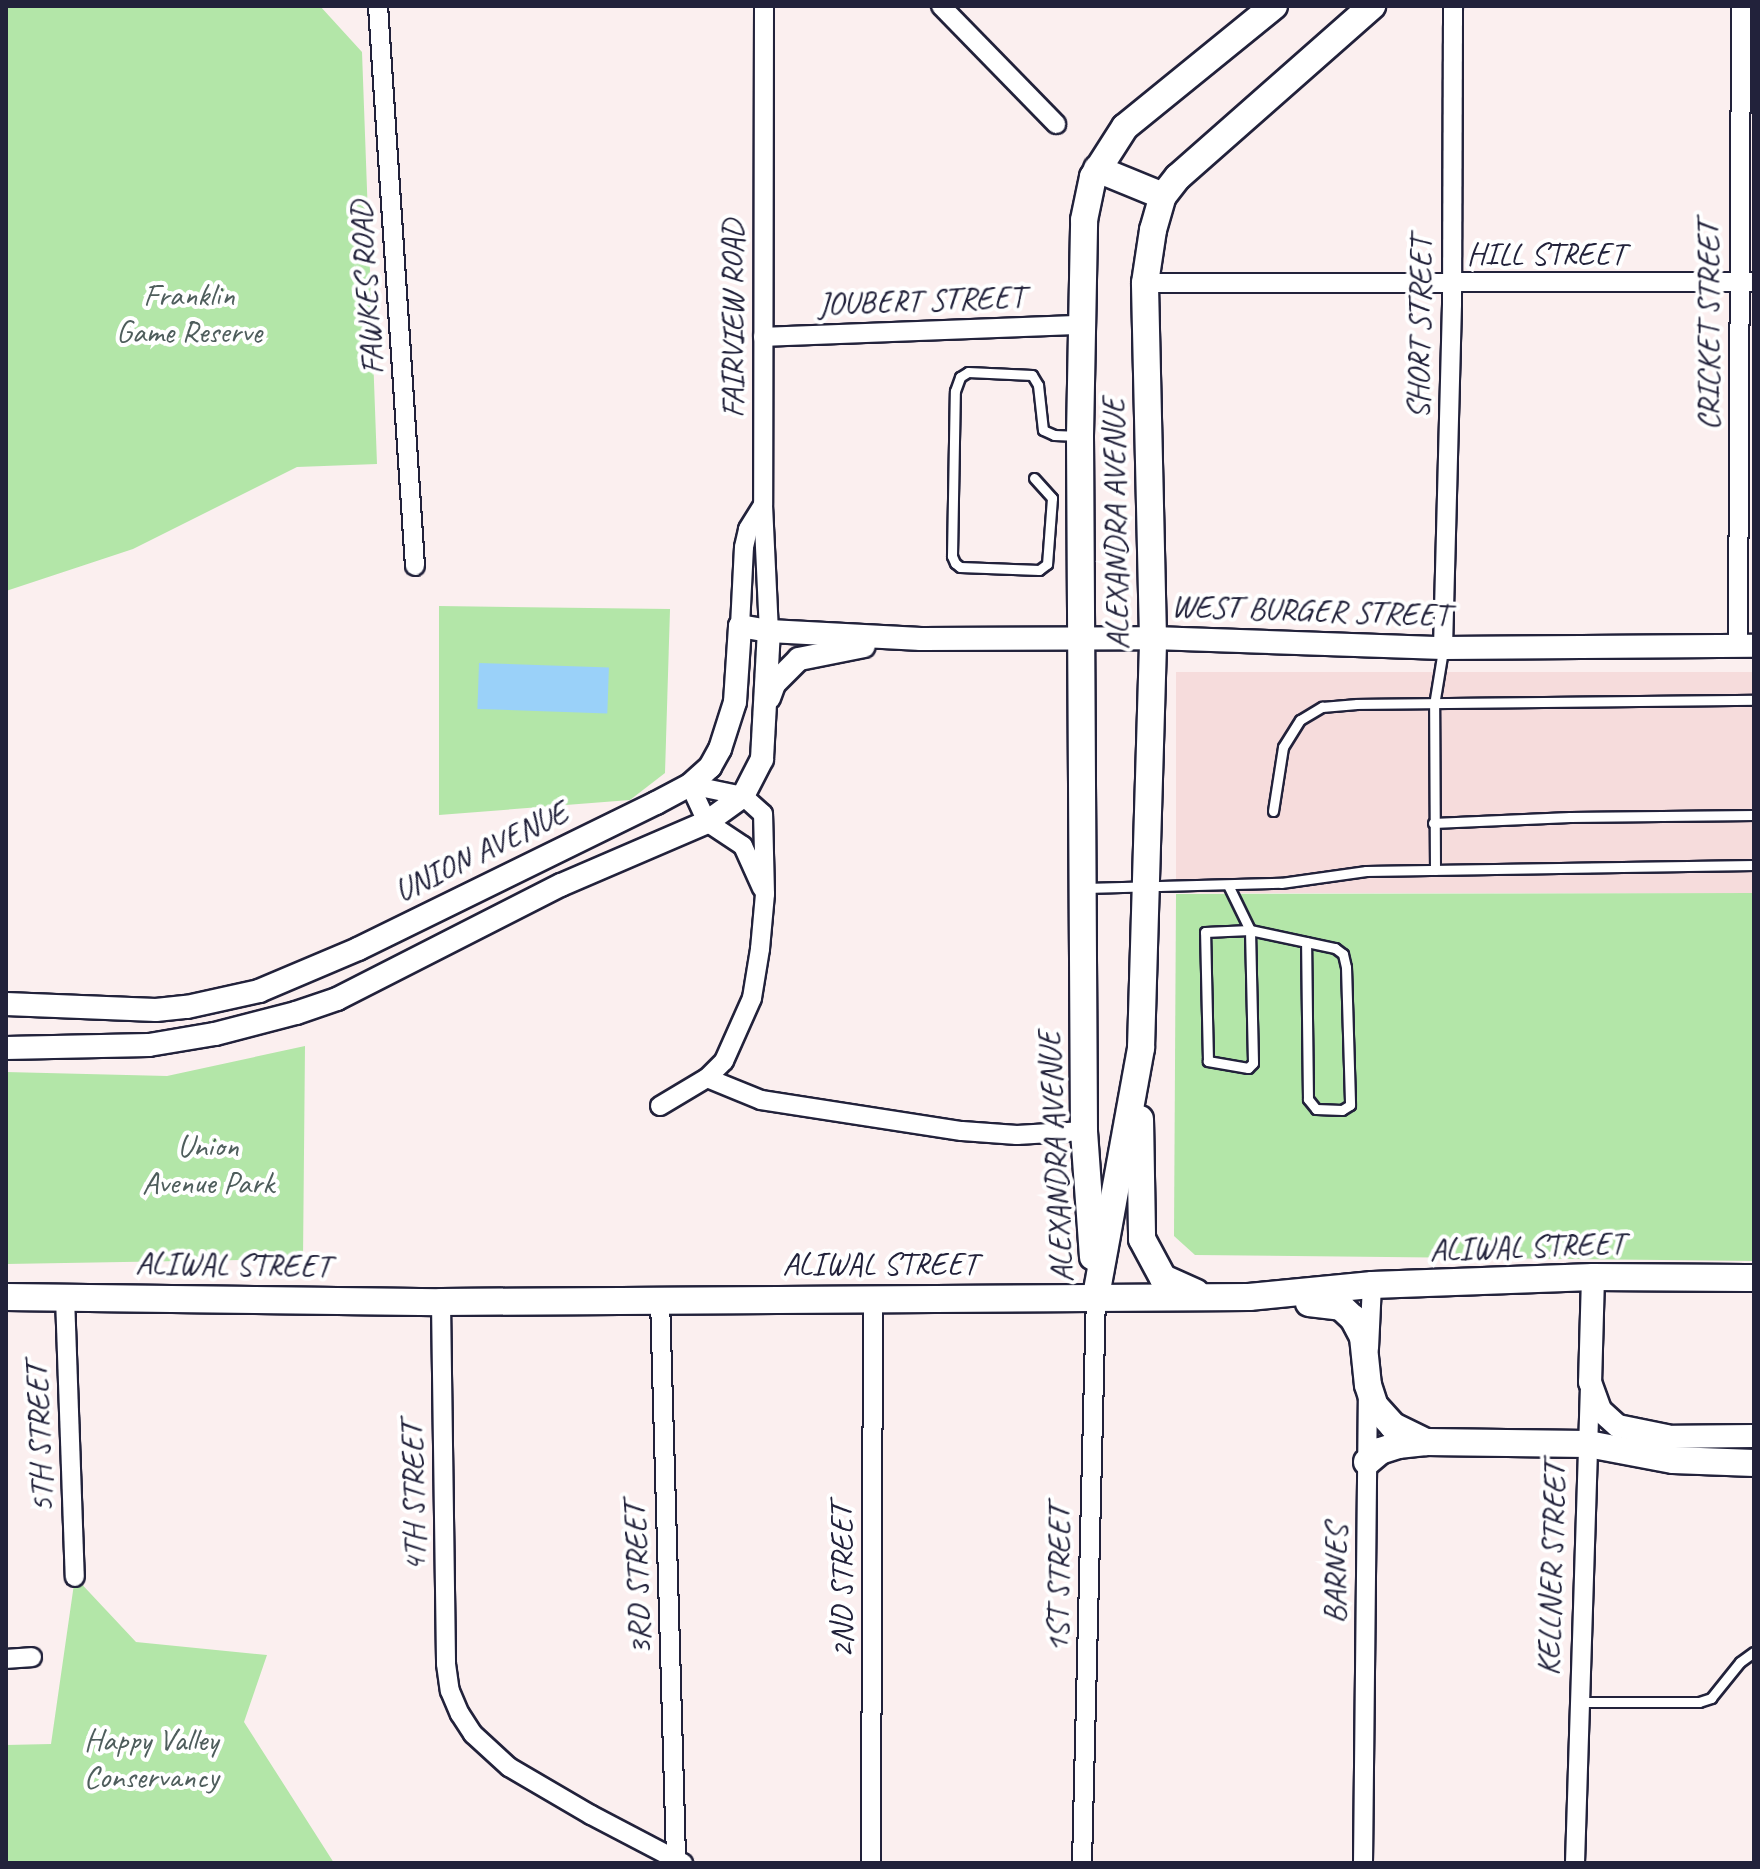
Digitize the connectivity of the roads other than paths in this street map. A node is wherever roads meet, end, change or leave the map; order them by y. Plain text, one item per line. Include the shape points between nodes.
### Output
1 (378, 6) edge
2 (764, 6) edge
3 (941, 6) edge
4 (1274, 6) edge
5 (1372, 6) edge
6 (1741, 6) edge
7 (1451, 7) edge
8 (1056, 124) dead end
9 (1097, 169) junction
10 (1163, 196) junction
11 (1746, 282) edge
12 (1145, 283) junction
13 (1452, 284) junction
14 (1080, 325) junction
15 (763, 337) junction
16 (1080, 436) junction
17 (1034, 478) dead end
18 (763, 505) junction
19 (415, 566) dead end
20 (740, 626) junction
21 (769, 631) junction
22 (1082, 638) junction
23 (1153, 638) junction
24 (921, 639) junction
25 (1746, 646) edge
26 (1443, 648) junction
27 (1754, 700) edge
28 (1434, 705) junction
29 (765, 714) junction
30 (690, 785) junction
31 (743, 796) junction
32 (1273, 811) dead end
33 (1754, 815) edge
34 (707, 822) junction
35 (1433, 823) junction
36 (1754, 865) edge
37 (1435, 870) junction
38 (1228, 885) junction
39 (1082, 888) junction
40 (1146, 889) junction
41 (765, 894) junction
42 (1250, 930) junction
43 (389, 933) junction
44 (1306, 942) junction
45 (406, 964) junction
46 (6, 1004) edge
47 (6, 1045) edge
48 (1141, 1048) junction
49 (707, 1078) junction
50 (660, 1106) dead end
51 (1084, 1131) junction
52 (1593, 1277) junction
53 (1754, 1278) edge
54 (1372, 1285) junction
55 (1096, 1296) junction
56 (6, 1297) edge
57 (65, 1297) junction
58 (1203, 1297) junction
59 (1249, 1297) junction
60 (660, 1299) junction
61 (873, 1299) junction
62 (441, 1302) junction
63 (1590, 1382) junction
64 (1368, 1385) junction
65 (1667, 1436) junction
66 (1754, 1436) edge
67 (1426, 1442) junction
68 (1588, 1444) junction
69 (1367, 1462) junction
70 (1754, 1463) edge
71 (75, 1577) dead end
72 (1754, 1652) edge
73 (32, 1657) dead end
74 (6, 1659) edge
75 (1580, 1702) junction
76 (680, 1860) edge
77 (871, 1863) edge
78 (1082, 1863) edge
79 (1363, 1863) edge
80 (1575, 1863) edge

1 - 19 street, FAWKES ROAD
2 - 15 street, FAIRVIEW ROAD
3 - 8 street
4 - 9 main road, ALEXANDRA AVENUE via 1125,127
5 - 10 main road, ALEXANDRA AVENUE via 1202,152
6 - 11 street, CRICKET STREET
7 - 13 street, SHORT STREET
9 - 10 main road
9 - 14 main road, ALEXANDRA AVENUE via 1084,220
10 - 12 main road, ALEXANDRA AVENUE
11 - 13 street, HILL STREET
11 - 25 street, CRICKET STREET
12 - 13 street, HILL STREET
12 - 23 main road, ALEXANDRA AVENUE
13 - 26 street, SHORT STREET
14 - 15 street, JOUBERT STREET
14 - 16 main road, ALEXANDRA AVENUE
15 - 18 street, FAIRVIEW ROAD
16 - 17 lane via 1043,430 1032,375 968,372 960,377 955,391 955,563 1039,570 1047,564 1052,498
16 - 22 main road, ALEXANDRA AVENUE
18 - 20 street, UNION AVENUE via 744,547
18 - 21 street, FAIRVIEW ROAD
20 - 21 street, WEST BURGER STREET
20 - 30 street, UNION AVENUE via 729,728 710,767
21 - 24 street, WEST BURGER STREET
21 - 29 street, UNION AVENUE
22 - 23 street, WEST BURGER STREET
22 - 24 street, WEST BURGER STREET
22 - 39 main road, ALEXANDRA AVENUE
23 - 26 street, WEST BURGER STREET
23 - 40 main road, ALEXANDRA AVENUE
24 - 29 street via 799,659 774,684
25 - 26 street, WEST BURGER STREET
26 - 28 lane
27 - 28 lane
28 - 32 lane via 1322,707 1300,720 1283,747
28 - 35 lane
29 - 31 street, UNION AVENUE via 762,759
30 - 31 street
30 - 34 street
30 - 43 street, UNION AVENUE
31 - 34 street, UNION AVENUE
31 - 41 street via 763,814
33 - 35 lane
34 - 41 street via 743,846
34 - 45 street, UNION AVENUE via 561,885
35 - 37 lane
36 - 37 lane
37 - 38 lane
38 - 40 lane
38 - 42 lane
39 - 40 lane
39 - 51 main road, ALEXANDRA AVENUE
40 - 48 main road, ALEXANDRA AVENUE
41 - 49 street via 752,998 724,1061
42 - 42 lane via 1253,1063 1248,1068 1211,1064 1203,936 1210,929
42 - 44 lane
43 - 45 street
43 - 46 street, UNION AVENUE via 259,991 187,1007 125,1010
44 - 44 lane via 1308,1099 1316,1109 1342,1110 1350,1105 1343,954
45 - 47 street, UNION AVENUE via 337,999 215,1034 149,1045 29,1050
48 - 55 main road, ALEXANDRA AVENUE
48 - 58 main road via 1142,1239 1163,1278
49 - 50 street
49 - 51 street via 761,1100 962,1131
51 - 55 main road, ALEXANDRA AVENUE
52 - 53 main road, ALIWAL STREET
52 - 54 main road, ALIWAL STREET
52 - 63 street, KELLNER STREET
54 - 59 main road, ALIWAL STREET
54 - 64 street, BARNES
55 - 58 main road, ALIWAL STREET
55 - 61 main road, ALIWAL STREET
55 - 78 street, 1ST STREET
56 - 57 main road, ALIWAL STREET
57 - 62 main road, ALIWAL STREET
57 - 71 street, 5TH STREET
58 - 59 main road, ALIWAL STREET
59 - 64 main road via 1341,1307 1363,1337
60 - 61 main road, ALIWAL STREET
60 - 62 main road, ALIWAL STREET
60 - 76 street, 3RD STREET
61 - 77 street, 2ND STREET
62 - 76 street, 4TH STREET via 450,1691 473,1734 509,1767
63 - 65 street via 1607,1420
63 - 68 street, KELLNER STREET
64 - 67 main road via 1375,1406 1393,1426
64 - 69 street, BARNES
65 - 66 street
65 - 68 street
67 - 68 main road
67 - 69 main road via 1389,1448
68 - 70 main road via 1673,1460
68 - 75 street, KELLNER STREET
69 - 79 street, BARNES
72 - 75 lane via 1711,1698 1699,1702
73 - 74 street
75 - 80 street, KELLNER STREET

